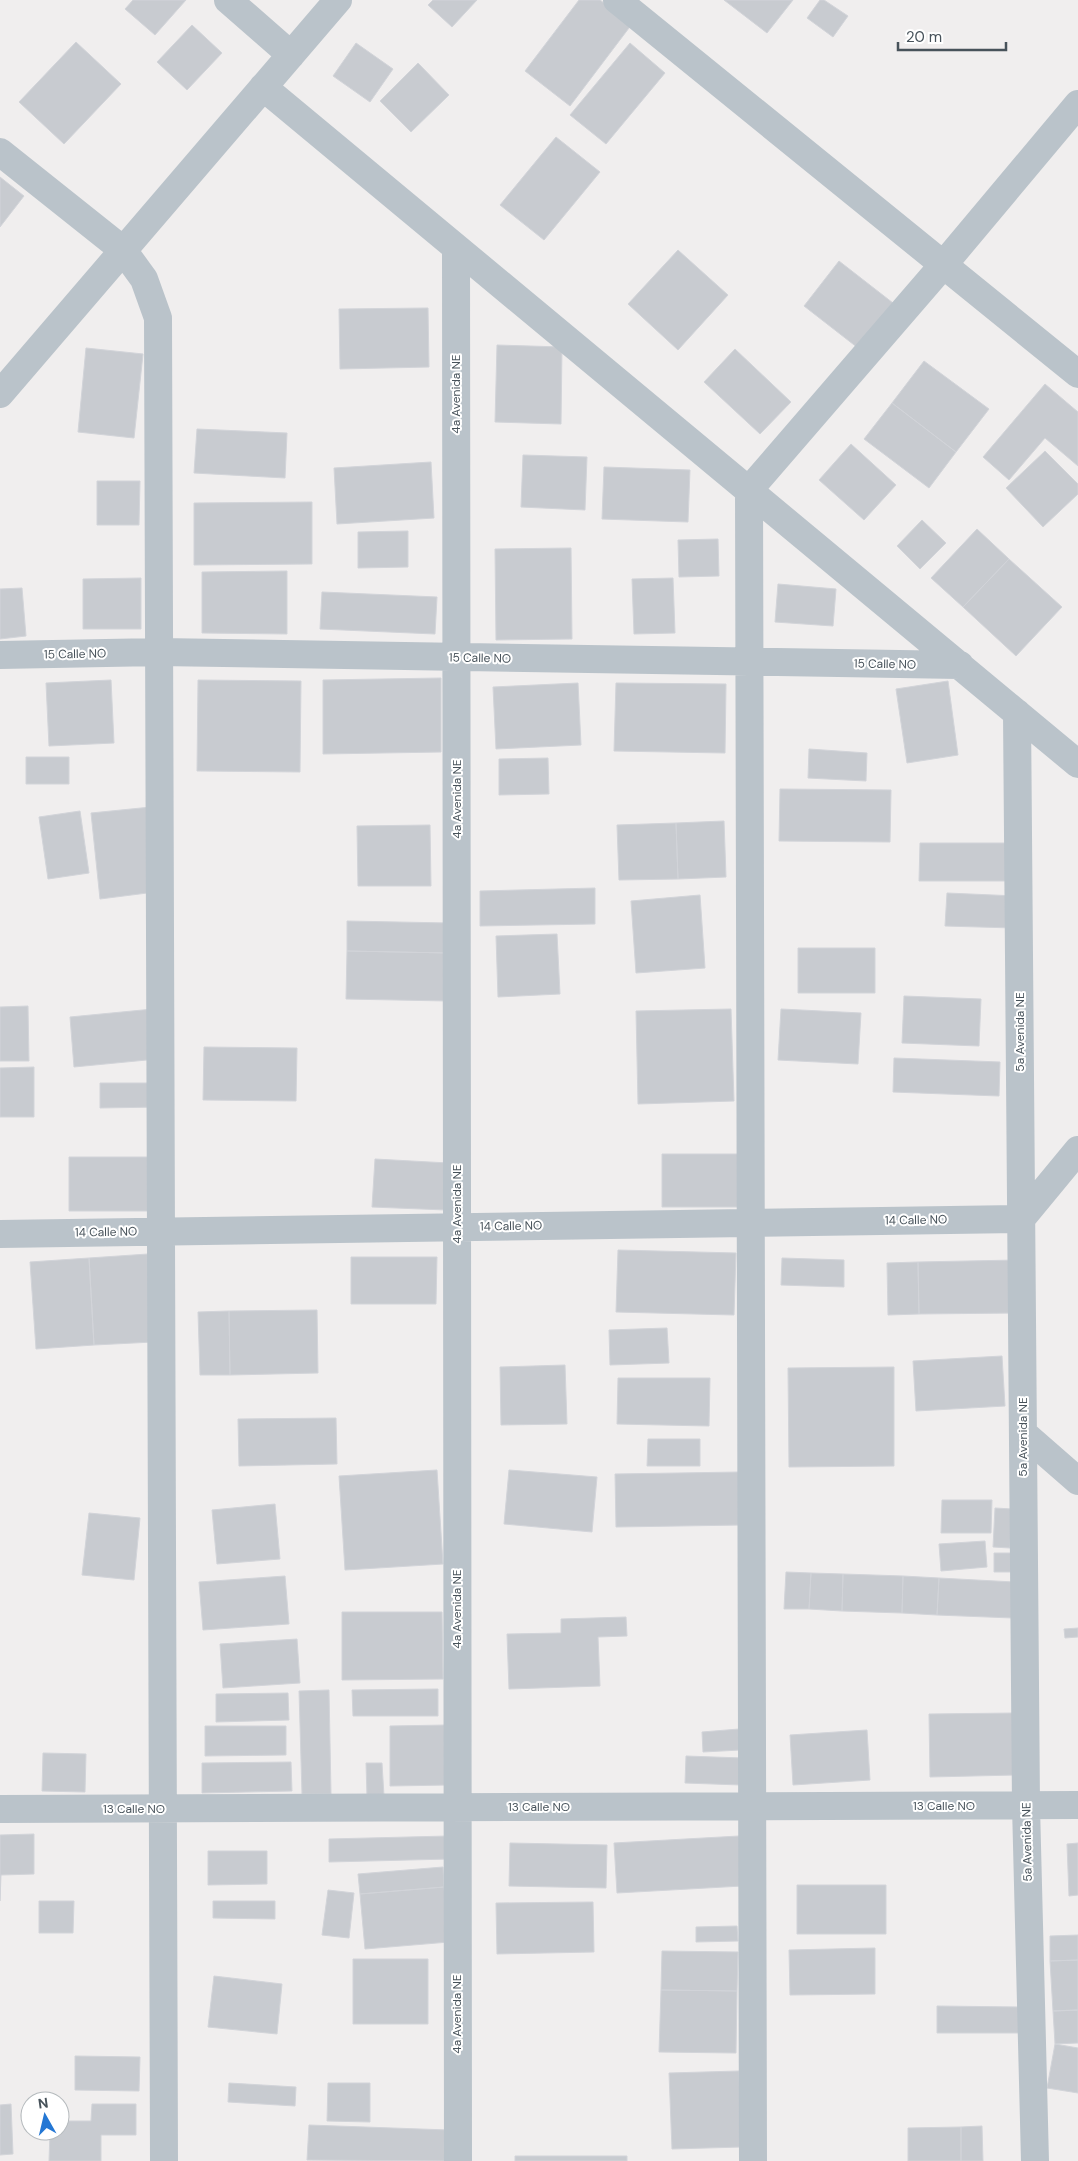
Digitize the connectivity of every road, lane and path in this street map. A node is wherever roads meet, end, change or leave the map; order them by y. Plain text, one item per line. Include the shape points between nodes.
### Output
1 (228, 0) edge
2 (338, 0) edge
3 (616, 0) edge
4 (291, 54) junction
5 (263, 87) junction
6 (1078, 104) edge
7 (0, 152) edge
8 (456, 248) junction
9 (123, 250) junction
10 (944, 264) junction
11 (1078, 374) edge
12 (0, 394) edge
13 (748, 490) junction
14 (159, 652) junction
15 (0, 655) edge
16 (457, 657) junction
17 (749, 662) junction
18 (960, 665) junction
19 (1017, 713) junction
20 (1078, 764) edge
21 (1078, 1150) edge
22 (1021, 1219) junction
23 (750, 1222) junction
24 (457, 1227) junction
25 (161, 1231) junction
26 (0, 1234) edge
27 (1023, 1433) junction
28 (1078, 1481) edge
29 (1078, 1805) edge
30 (752, 1806) junction
31 (1026, 1806) junction
32 (457, 1808) junction
33 (0, 1809) edge
34 (163, 1809) junction
35 (164, 2161) edge
36 (458, 2161) edge
37 (753, 2161) edge
38 (1035, 2161) edge

1 - 4 street
2 - 4 street
3 - 10 street
4 - 5 street
5 - 8 street
5 - 9 street
6 - 10 street
7 - 9 street
8 - 13 street
8 - 16 street, 4a Avenida NE
9 - 12 street
9 - 14 street via 144,279 158,318
10 - 11 street
10 - 13 street
13 - 17 street
13 - 18 street
14 - 15 street, 15 Calle NO
14 - 16 street, 15 Calle NO
14 - 25 street
16 - 17 street, 15 Calle NO
16 - 24 street, 4a Avenida NE
17 - 18 street, 15 Calle NO
17 - 23 street
18 - 19 street
19 - 20 street
19 - 22 street, 5a Avenida NE
21 - 22 street
22 - 23 street, 14 Calle NO
22 - 27 street, 5a Avenida NE
23 - 24 street, 14 Calle NO
23 - 30 street
24 - 25 street, 14 Calle NO
24 - 32 street, 4a Avenida NE
25 - 26 street, 14 Calle NO
25 - 34 street
27 - 28 street
27 - 31 street, 5a Avenida NE
29 - 31 street, 13 Calle NO
30 - 31 street, 13 Calle NO
30 - 32 street, 13 Calle NO
30 - 37 street
31 - 38 street, 5a Avenida NE
32 - 34 street, 13 Calle NO
32 - 36 street, 4a Avenida NE
33 - 34 street, 13 Calle NO
34 - 35 street

